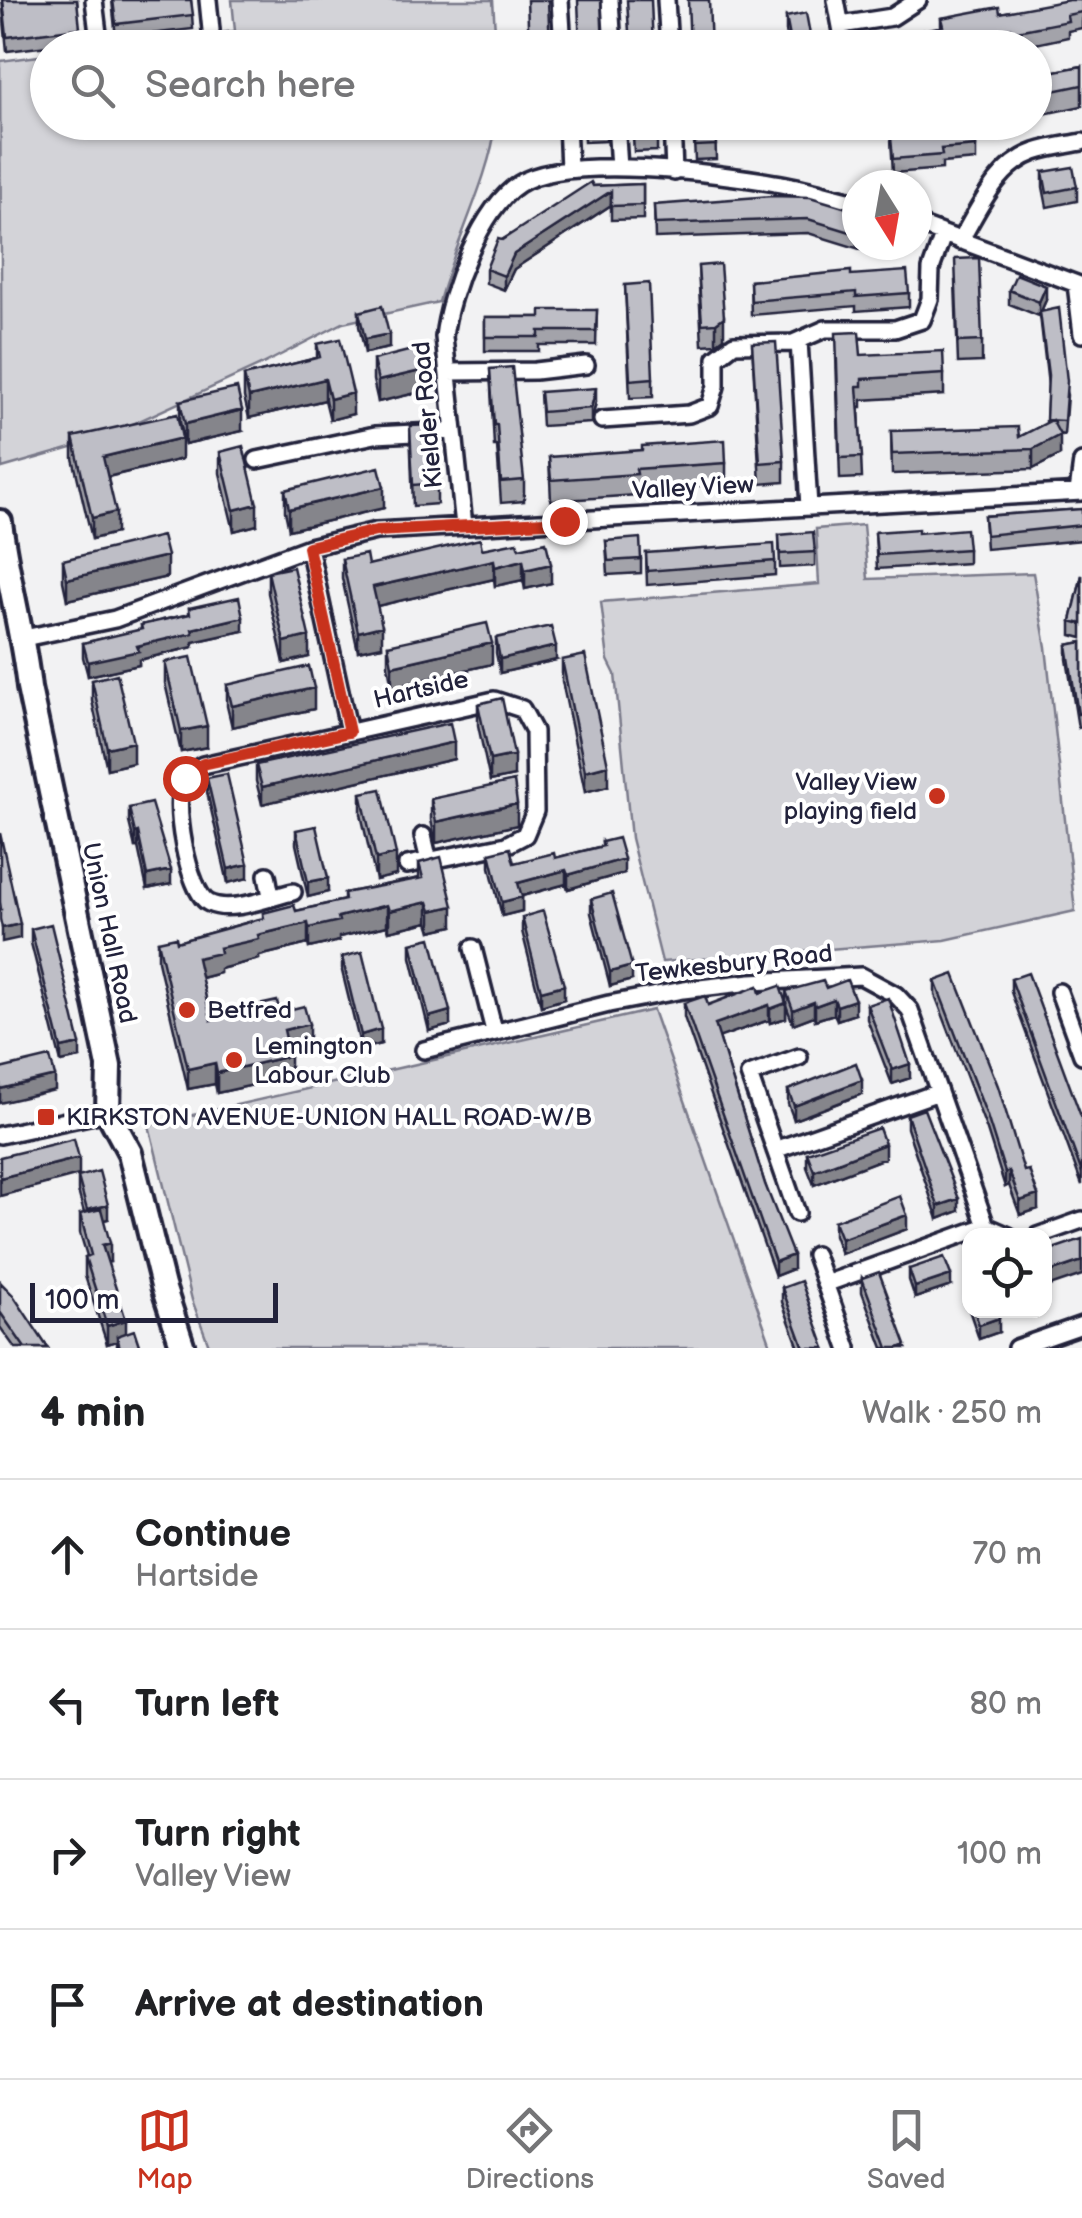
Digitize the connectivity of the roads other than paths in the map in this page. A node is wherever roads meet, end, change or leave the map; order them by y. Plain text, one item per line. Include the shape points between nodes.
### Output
1 (94, 0) edge
2 (208, 0) edge
3 (560, 0) edge
4 (610, 0) edge
5 (666, 0) edge
6 (836, 0) edge
7 (918, 0) edge
8 (841, 25) junction
9 (98, 30) edge
10 (211, 30) dead end
11 (562, 30) edge
12 (611, 30) edge
13 (667, 30) edge
14 (842, 30) edge
15 (568, 140) edge
16 (617, 140) edge
17 (673, 140) edge
18 (1082, 142) edge
19 (619, 168) junction
20 (569, 169) junction
21 (674, 172) junction
22 (842, 198) edge
23 (932, 230) edge
24 (943, 235) junction
25 (960, 241) junction
26 (1079, 285) edge
27 (1082, 334) edge
28 (799, 340) junction
29 (586, 364) dead end
30 (448, 372) junction
31 (602, 420) dead end
32 (454, 431) junction
33 (257, 460) dead end
34 (1082, 462) edge
35 (1080, 492) edge
36 (809, 507) junction
37 (0, 522) edge
38 (464, 526) junction
39 (308, 547) junction
40 (2, 559) edge
41 (24, 638) junction
42 (349, 732) junction
43 (423, 836) dead end
44 (429, 861) junction
45 (408, 865) dead end
46 (267, 875) dead end
47 (293, 892) dead end
48 (271, 896) junction
49 (473, 948) dead end
50 (1059, 992) dead end
51 (494, 1030) junction
52 (424, 1050) dead end
53 (1082, 1055) edge
54 (799, 1057) dead end
55 (939, 1092) junction
56 (108, 1112) junction
57 (0, 1135) edge
58 (775, 1150) junction
59 (798, 1214) dead end
60 (1082, 1220) edge
61 (986, 1226) junction
62 (991, 1228) edge
63 (1052, 1230) edge
64 (815, 1256) dead end
65 (825, 1284) junction
66 (1082, 1325) edge
67 (182, 1348) edge
68 (848, 1348) edge
69 (1016, 1348) edge

1 - 9 street
2 - 10 street
3 - 11 street
4 - 12 street
5 - 13 street
6 - 8 street
7 - 8 street via 892,17
8 - 14 street
15 - 20 street
16 - 19 street
17 - 21 street
18 - 25 street via 1012,164
19 - 20 street, Kielder Road
19 - 21 street, Kielder Road
20 - 30 street, Kielder Road via 521,182 482,226 446,317
21 - 22 street, Kielder Road via 776,183
23 - 24 street
24 - 25 street
24 - 28 street via 922,320 896,328 824,328
25 - 26 street
26 - 27 street
28 - 31 street via 734,344 716,358 710,406 689,414
28 - 36 street
29 - 30 street
30 - 32 street, Kielder Road
32 - 33 street via 375,435
32 - 38 street, Kielder Road
34 - 35 street
35 - 36 street, Valley View
36 - 38 street, Valley View
37 - 40 street, Union Hall Road
38 - 39 street, Valley View via 376,531
39 - 41 street, Valley View via 115,619
39 - 42 street
40 - 41 street, Union Hall Road
41 - 56 street, Union Hall Road via 109,1066
42 - 44 street, Hartside via 494,700 522,709 534,731 535,811 525,835
42 - 48 street, Hartside via 203,764 185,778 177,803 195,891 222,907
43 - 44 street
44 - 45 street, Hartside
46 - 48 street
47 - 48 street, Hartside
49 - 51 street
50 - 53 street
51 - 52 street, Tewkesbury Road
51 - 55 street, Tewkesbury Road via 683,990 861,976 910,1010
54 - 58 street via 749,1075
55 - 58 street
55 - 61 street, Tewkesbury Road
56 - 57 street
56 - 67 street, Union Hall Road via 130,1152
58 - 59 street
60 - 63 street
61 - 62 street
61 - 65 street
64 - 65 street
65 - 68 street
66 - 69 street

